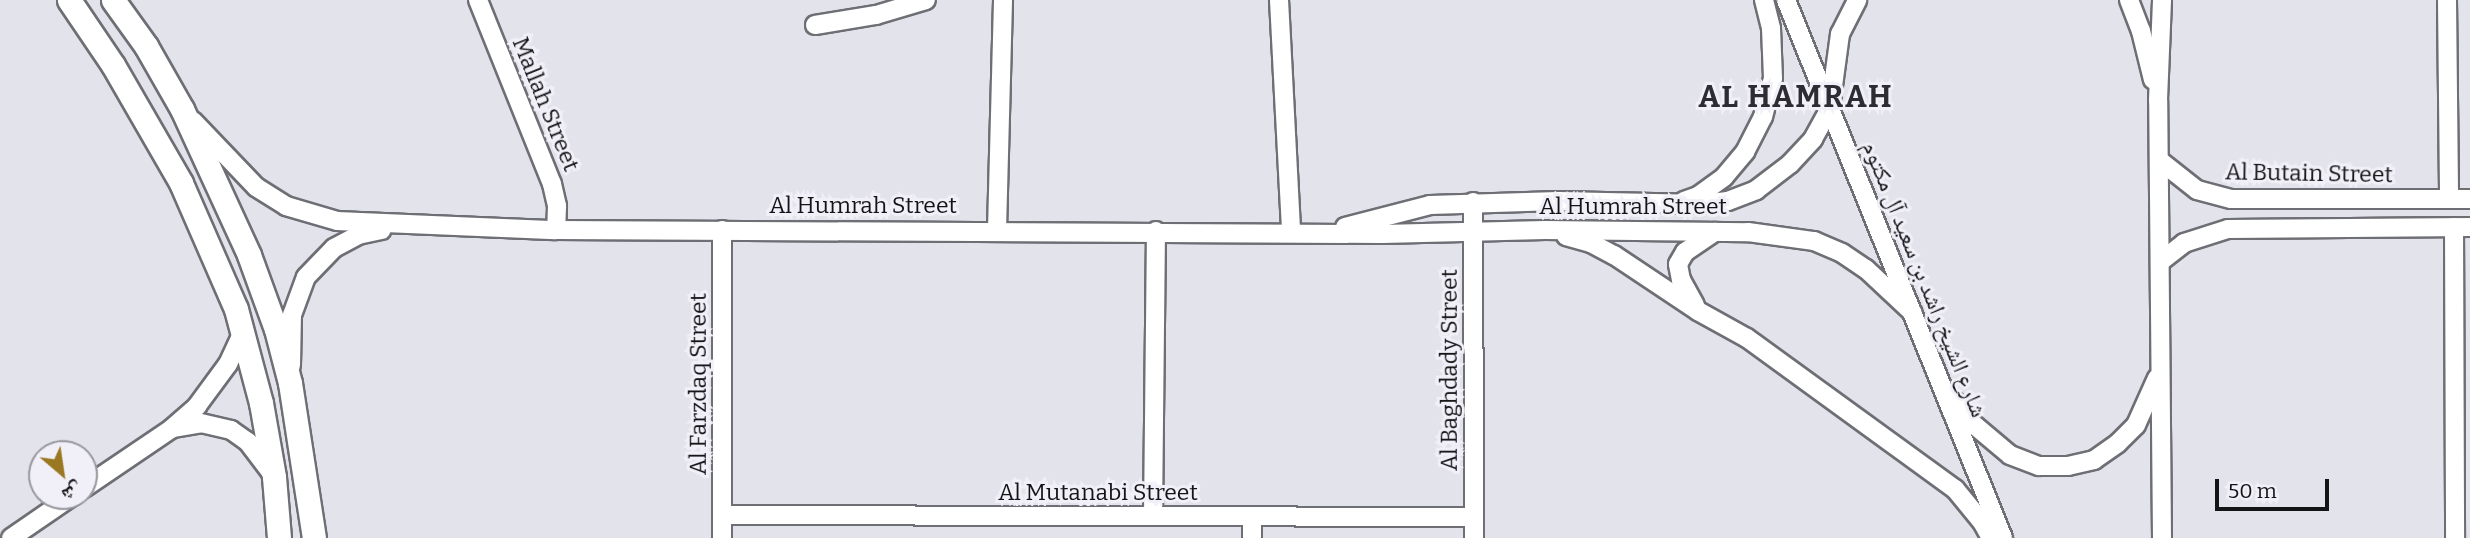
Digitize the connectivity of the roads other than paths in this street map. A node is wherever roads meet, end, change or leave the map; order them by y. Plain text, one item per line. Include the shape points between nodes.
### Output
1 (69, 0) edge
2 (113, 0) edge
3 (478, 0) edge
4 (926, 0) edge
5 (1003, 0) edge
6 (1279, 0) edge
7 (1764, 0) edge
8 (1786, 0) edge
9 (1857, 0) edge
10 (2129, 0) edge
11 (2162, 0) edge
12 (2447, 0) edge
13 (815, 26) dead end
14 (2158, 100) junction
15 (1830, 108) junction
16 (182, 110) junction
17 (2159, 160) junction
18 (2449, 199) junction
19 (2470, 199) edge
20 (1473, 202) junction
21 (1674, 204) junction
22 (398, 226) junction
23 (2462, 227) edge
24 (722, 229) junction
25 (556, 230) junction
26 (997, 230) junction
27 (1545, 230) junction
28 (1156, 231) junction
29 (1291, 231) junction
30 (1717, 231) junction
31 (1328, 232) junction
32 (1474, 232) junction
33 (2160, 262) junction
34 (1698, 311) junction
35 (1913, 313) junction
36 (243, 332) junction
37 (2161, 370) junction
38 (1938, 377) junction
39 (290, 383) junction
40 (171, 429) junction
41 (274, 477) junction
42 (98, 479) edge
43 (51, 510) edge
44 (722, 515) junction
45 (1153, 516) junction
46 (1252, 516) junction
47 (1474, 517) junction
48 (10, 538) edge
49 (279, 538) edge
50 (314, 538) edge
51 (722, 538) edge
52 (1252, 538) edge
53 (1474, 538) edge
54 (1991, 538) edge
55 (2003, 538) edge
56 (2162, 538) edge
57 (2455, 538) edge

1 - 36 main road via 113,65 181,183 212,248
2 - 16 main road via 146,46
3 - 25 street, Mallah Street via 552,184
4 - 13 street
5 - 26 street
6 - 29 street
7 - 21 street via 1771,28 1773,78 1763,117 1745,152 1724,177 1698,196
8 - 15 street, شارع الشيخ راشد بن سعيد آل مكتوم
9 - 15 street via 1840,34
10 - 14 street
11 - 14 street
12 - 18 street
14 - 17 street
15 - 21 street, Al Humrah Street via 1813,139 1756,190 1728,201
15 - 35 street, شارع الشيخ راشد بن سعيد آل مكتوم
16 - 22 street, Al Humrah Street via 243,176 286,206 337,221
16 - 39 main road via 249,255
17 - 18 street, Al Butain Street via 2197,190 2231,199
17 - 33 street
18 - 19 street, Al Butain Street
20 - 21 street, Al Humrah Street
20 - 31 street, Al Humrah Street via 1408,208
20 - 32 street, Al Baghdady Street
22 - 25 street, Al Humrah Street
22 - 39 street, Al Humrah Street via 346,241 324,256 306,277 292,315
23 - 33 street via 2228,229 2191,240
23 - 57 street
24 - 25 street, Al Humrah Street
24 - 26 street, Al Humrah Street
24 - 44 street, Al Farzdaq Street
26 - 28 street, Al Humrah Street
27 - 30 street, Al Humrah Street
27 - 32 street, Al Humrah Street
27 - 34 street via 1614,255
28 - 29 street, Al Humrah Street
28 - 45 street
29 - 31 street, Al Humrah Street
30 - 34 street via 1685,252 1678,264 1681,280
30 - 35 street, Al Humrah Street via 1778,233 1814,241 1866,270
31 - 32 street, Al Humrah Street
32 - 47 street, Al Baghdady Street
33 - 37 street
34 - 54 street via 1747,338 1955,489
35 - 38 street, شارع الشيخ راشد بن سعيد آل مكتوم
36 - 40 street via 209,393
36 - 41 main road
37 - 38 street via 2136,425 2094,460 2068,466 2039,466 2010,455 1966,418
37 - 56 street
38 - 55 street, شارع الشيخ راشد بن سعيد آل مكتوم
39 - 50 main road
40 - 41 street via 201,423 231,430 248,442
40 - 42 street
41 - 49 main road
43 - 48 street
44 - 45 street, Al Mutanabi Street
44 - 51 street, Al Farzdaq Street
45 - 46 street, Al Mutanabi Street
46 - 47 street, Al Mutanabi Street
46 - 52 street
47 - 53 street, Al Baghdady Street

